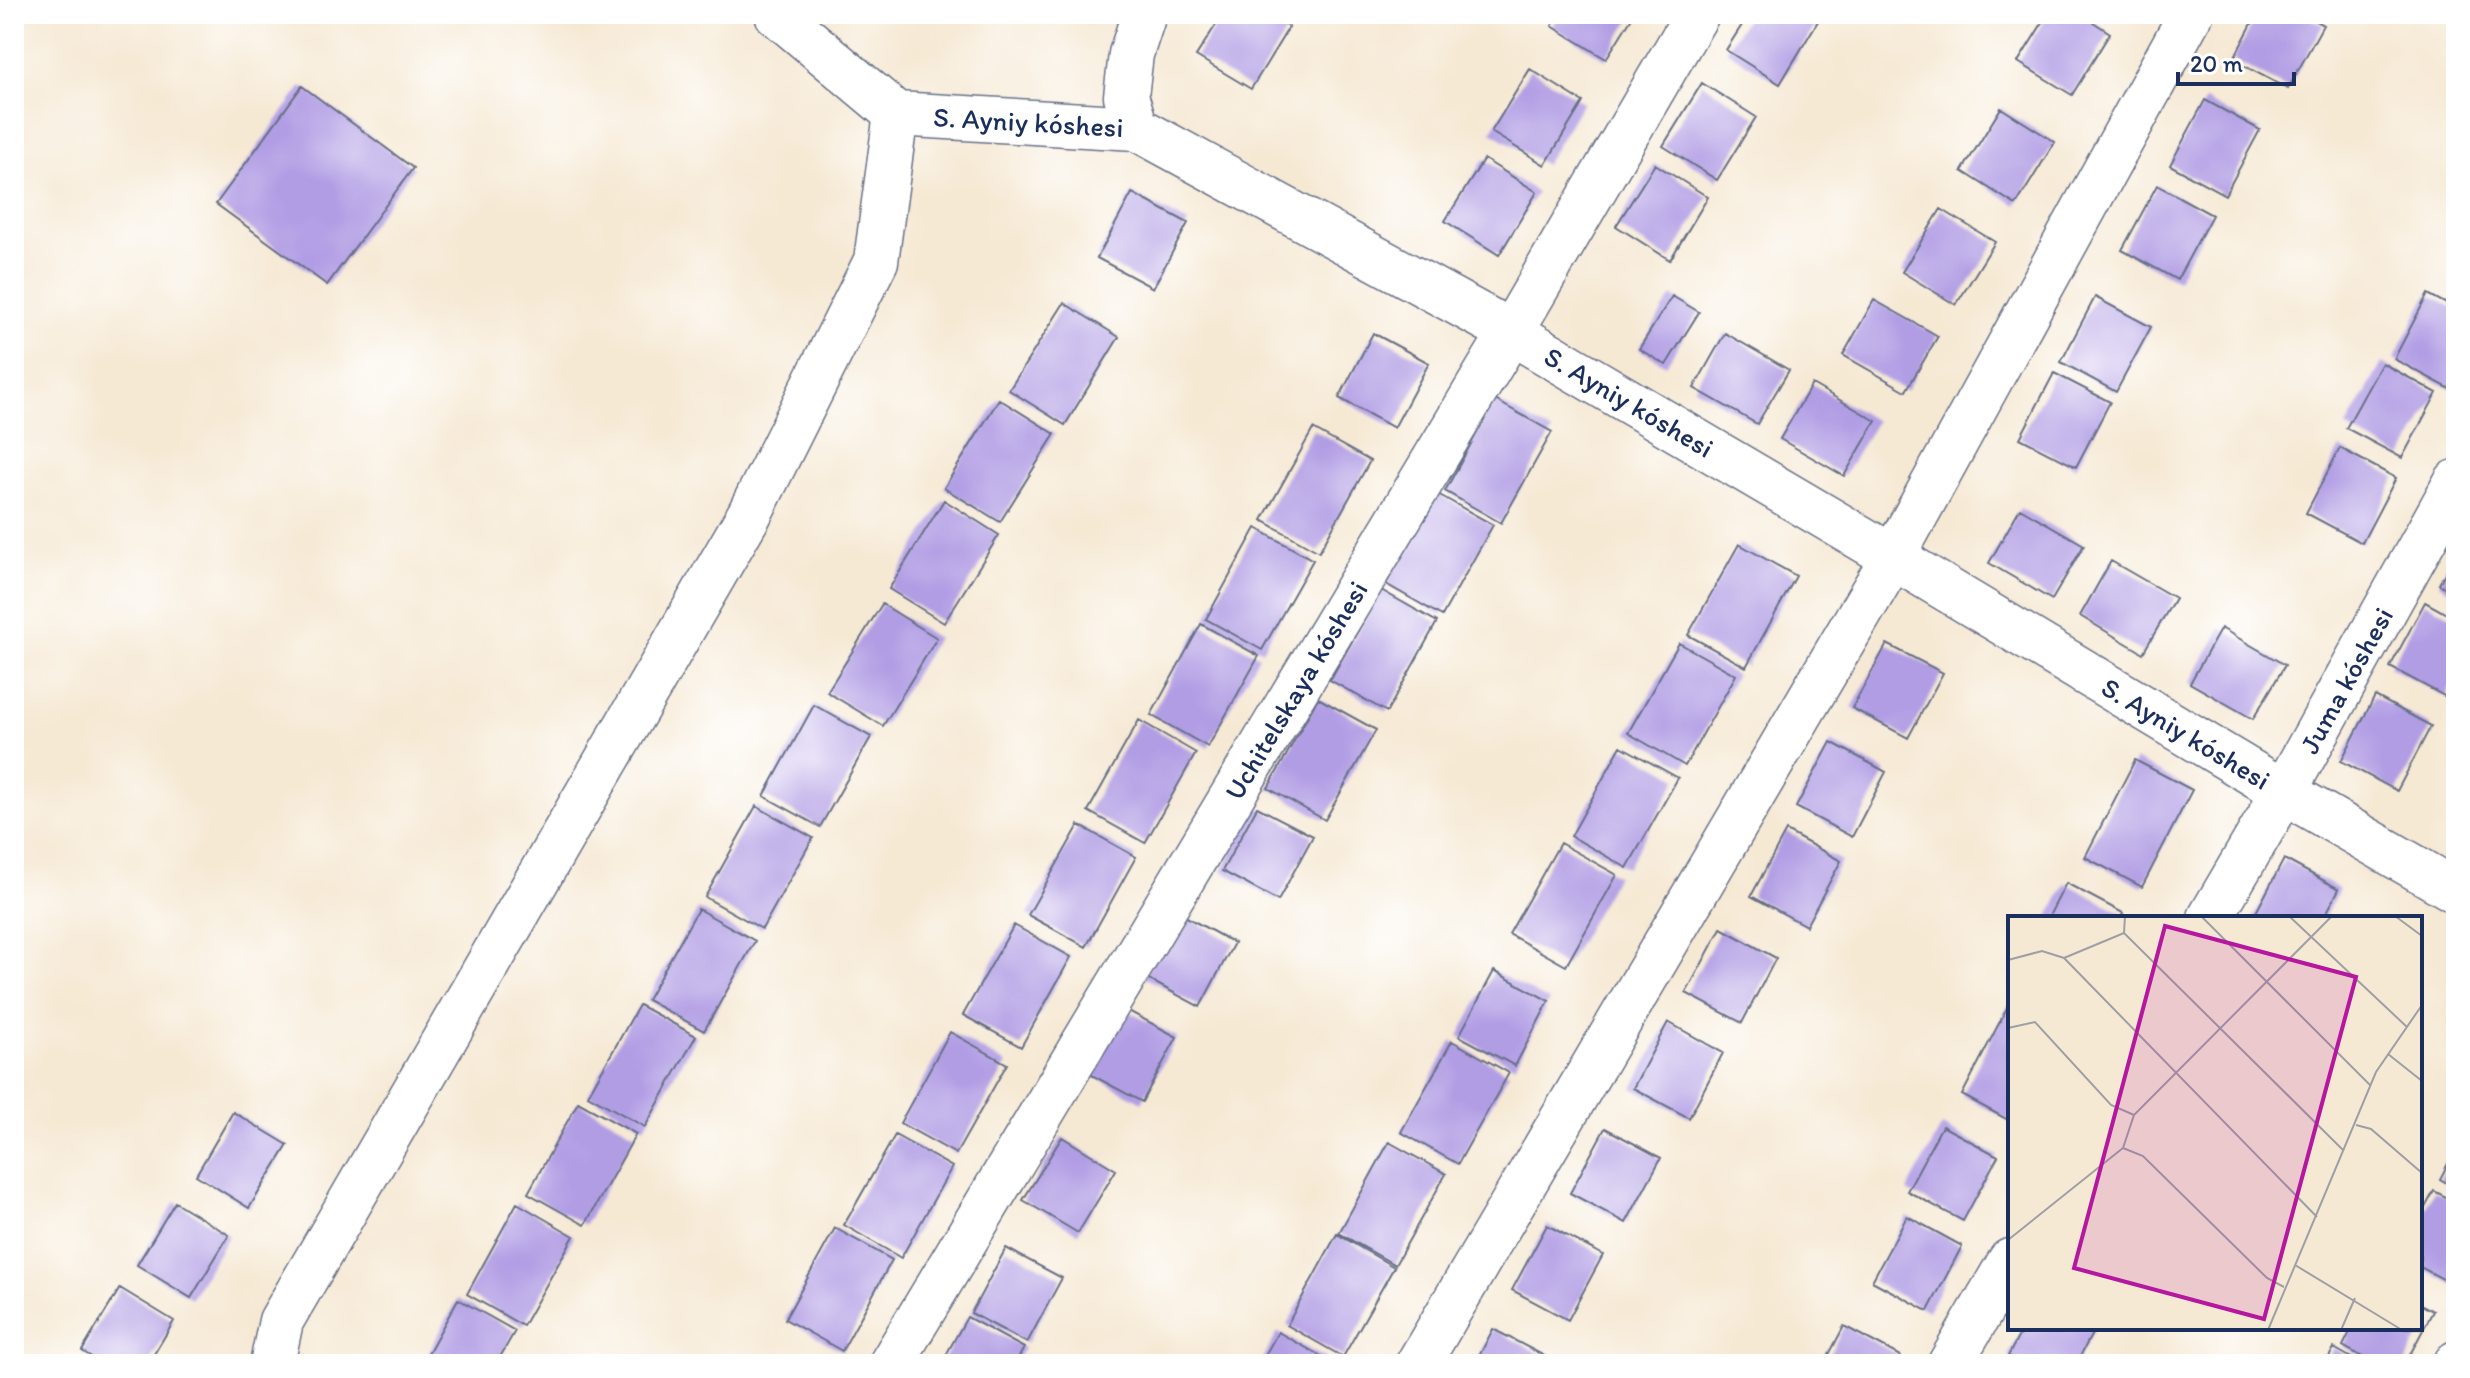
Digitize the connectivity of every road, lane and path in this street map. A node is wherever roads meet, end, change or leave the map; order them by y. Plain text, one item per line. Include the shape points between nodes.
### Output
1 (777, 14) edge
2 (1144, 14) edge
3 (1697, 14) edge
4 (2191, 14) edge
5 (896, 114) junction
6 (1136, 128) junction
7 (1511, 332) junction
8 (2456, 482) edge
9 (1893, 557) junction
10 (2284, 792) junction
11 (2456, 891) edge
12 (2211, 916) edge
13 (2008, 1264) edge
14 (272, 1364) edge
15 (891, 1364) edge
16 (1418, 1364) edge
17 (1950, 1364) edge

1 - 5 street, S. Ayniy kóshesi
2 - 6 street via 1131,54 1126,96
3 - 7 street, Uchitelskaya kóshesi
4 - 9 street
5 - 6 street, S. Ayniy kóshesi
5 - 14 street via 876,261 771,473 281,1321
6 - 7 street, S. Ayniy kóshesi
7 - 9 street, S. Ayniy kóshesi
7 - 15 street, Uchitelskaya kóshesi
8 - 10 street, Juma kóshesi
9 - 10 street, S. Ayniy kóshesi
9 - 16 street
10 - 11 street, S. Ayniy kóshesi
10 - 12 street, Juma kóshesi
13 - 17 street

